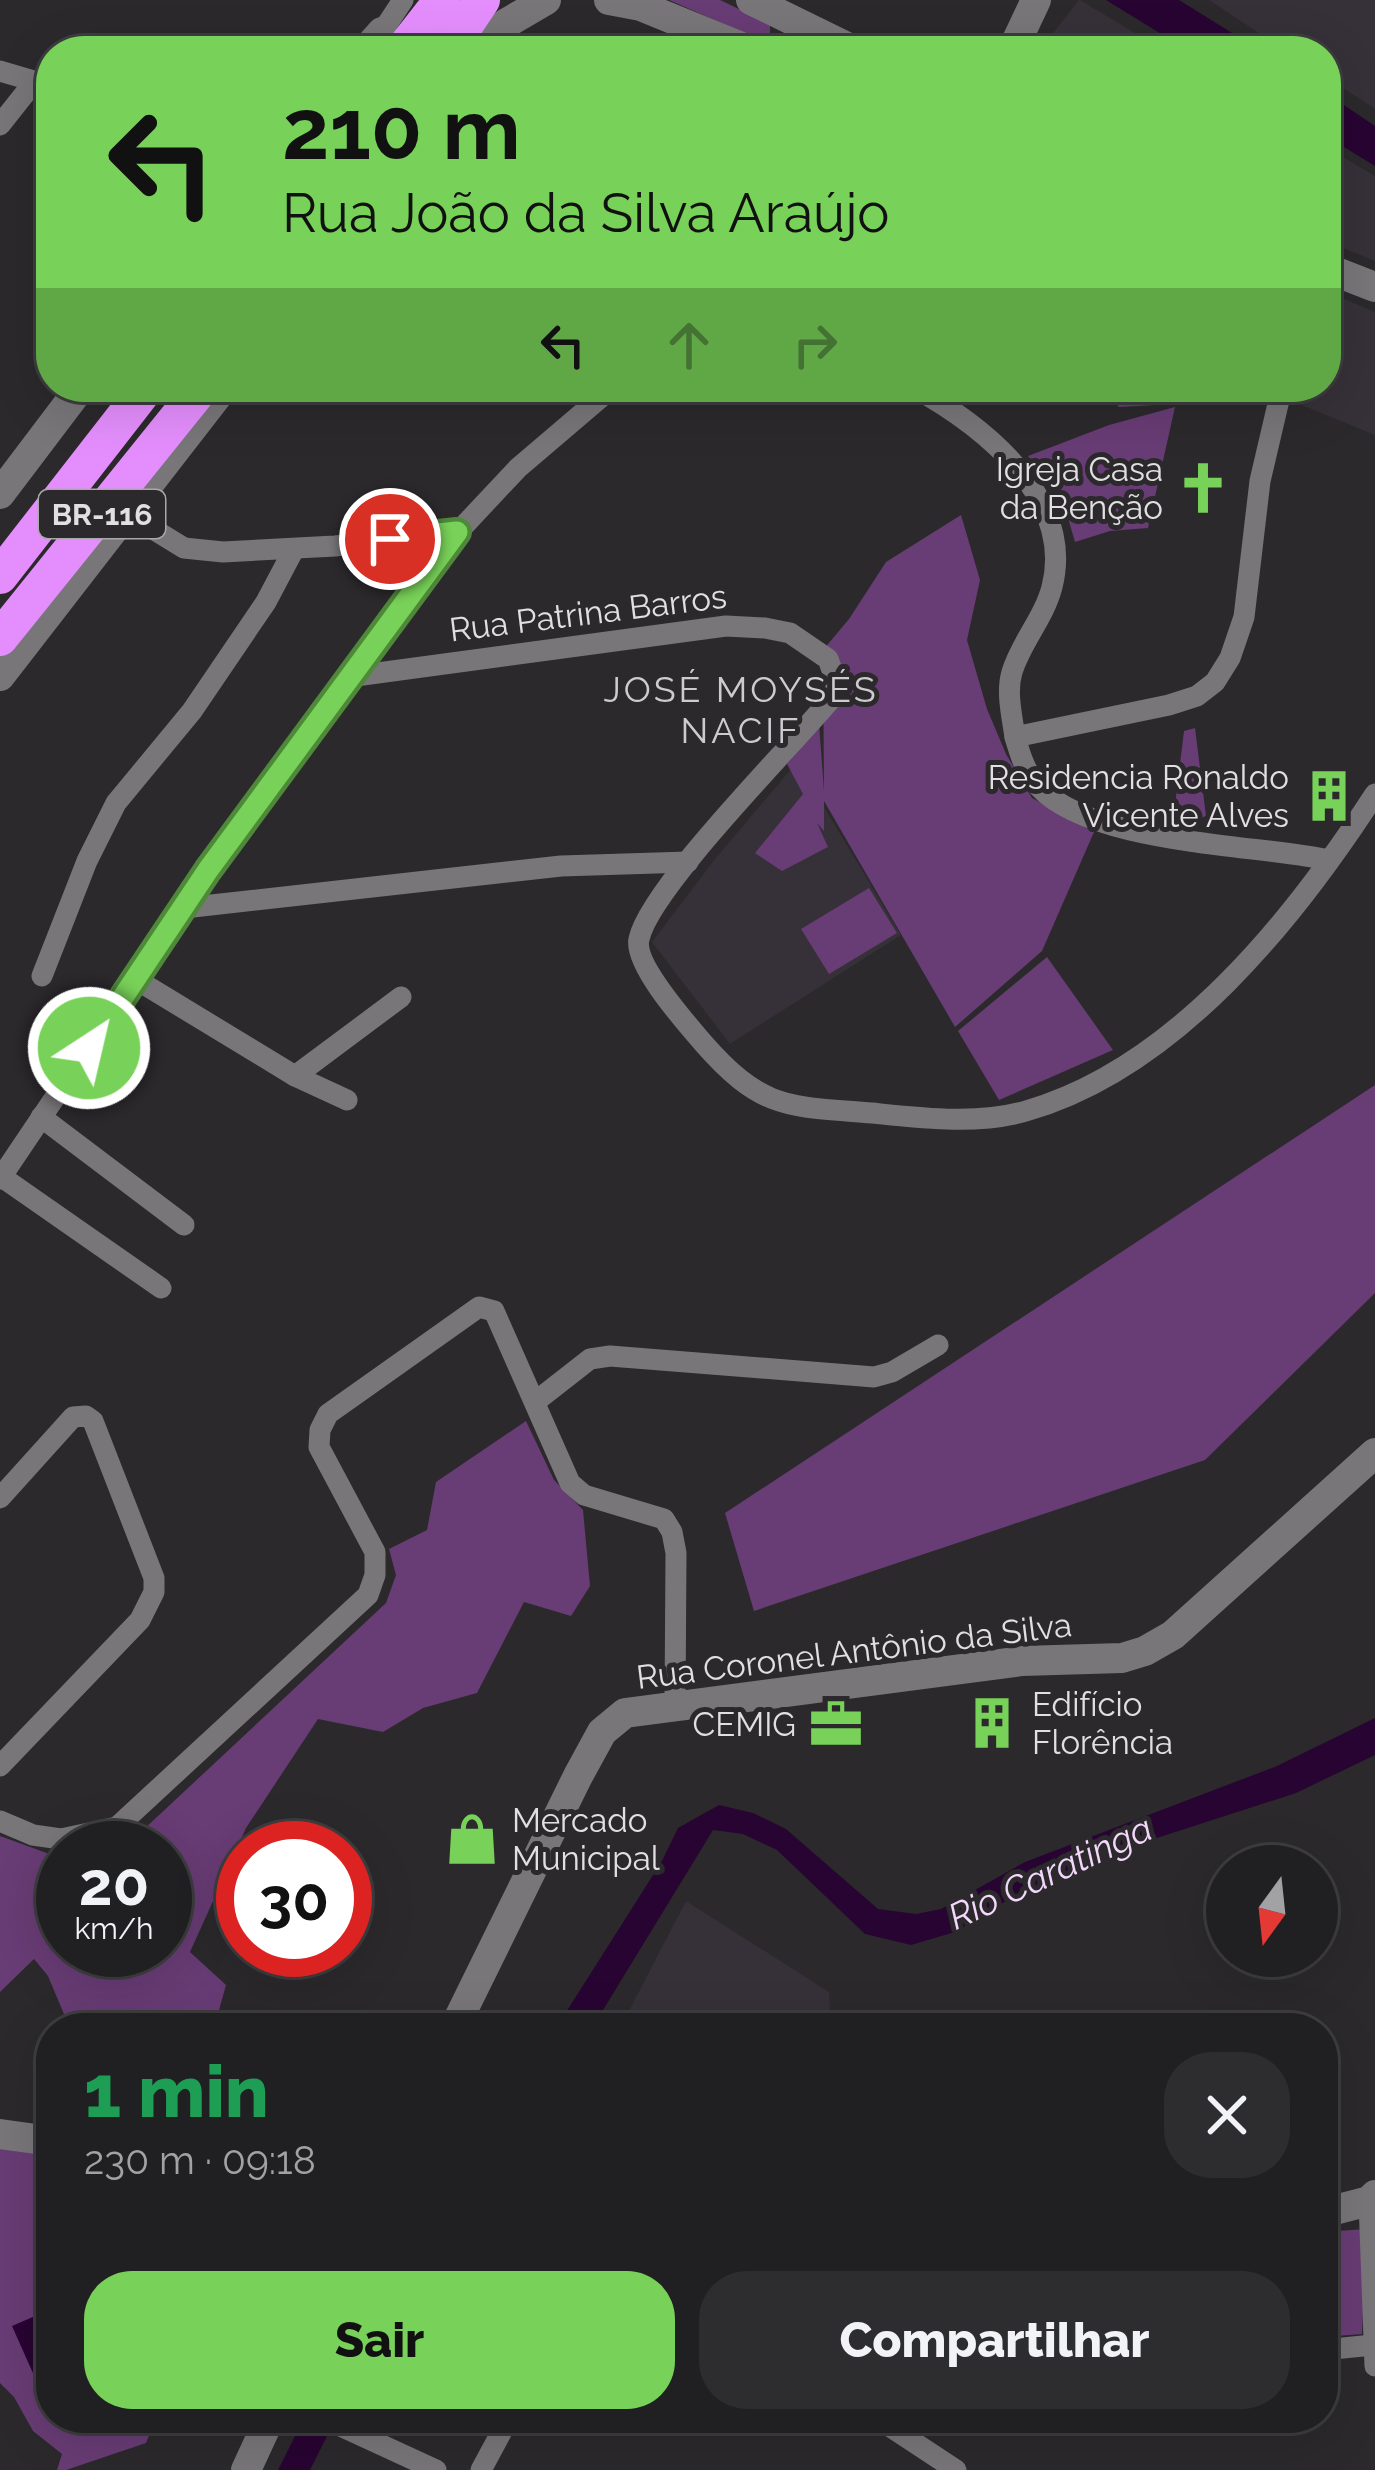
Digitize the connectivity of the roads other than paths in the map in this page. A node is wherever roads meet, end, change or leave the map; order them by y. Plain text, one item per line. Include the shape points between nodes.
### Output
1 (510, 0) edge
2 (546, 0) edge
3 (609, 0) edge
4 (805, 0) edge
5 (1036, 0) edge
6 (764, 7) edge
7 (424, 25) edge
8 (495, 36) edge
9 (714, 36) edge
10 (824, 36) edge
11 (838, 36) edge
12 (1019, 36) edge
13 (0, 70) edge
14 (36, 82) edge
15 (36, 91) edge
16 (0, 125) edge
17 (1341, 274) edge
18 (1375, 287) edge
19 (70, 402) edge
20 (135, 402) edge
21 (190, 402) edge
22 (212, 402) edge
23 (595, 402) edge
24 (939, 402) edge
25 (1278, 402) edge
26 (0, 494) edge
27 (127, 513) junction
28 (457, 532) junction
29 (294, 549) junction
30 (0, 576) edge
31 (0, 638) edge
32 (0, 676) edge
33 (348, 677) junction
34 (1015, 736) junction
35 (1375, 794) edge
36 (1329, 860) junction
37 (688, 862) junction
38 (184, 908) junction
39 (42, 976) dead end
40 (137, 980) junction
41 (401, 997) dead end
42 (295, 1076) junction
43 (347, 1100) dead end
44 (41, 1117) junction
45 (1, 1178) edge
46 (184, 1225) dead end
47 (161, 1288) dead end
48 (938, 1345) dead end
49 (535, 1402) junction
50 (1375, 1453) edge
51 (0, 1498) edge
52 (675, 1706) junction
53 (0, 1766) edge
54 (0, 1821) edge
55 (462, 2013) edge
56 (0, 2134) edge
57 (36, 2138) edge
58 (1372, 2198) edge
59 (1338, 2208) edge
60 (1338, 2351) edge
61 (1374, 2355) edge
62 (263, 2433) edge
63 (357, 2433) edge
64 (501, 2433) edge
65 (900, 2433) edge
66 (246, 2470) edge
67 (436, 2470) edge
68 (481, 2470) edge
69 (956, 2470) edge

1 - 7 highway
2 - 8 main road
3 - 9 main road
4 - 11 main road
5 - 12 main road
6 - 10 main road
13 - 14 street
15 - 16 street
17 - 18 main road
19 - 26 main road
20 - 30 highway, BR-116
21 - 31 highway, BR-116
22 - 27 main road
23 - 28 street
24 - 34 street via 1032,488 1056,541 1051,589 1011,674
25 - 34 street via 1244,617 1215,682 1169,705
27 - 29 street via 184,548
27 - 32 main road
28 - 29 street
28 - 33 street
29 - 39 street via 192,711 116,803
33 - 37 street, Rua Patrina Barros via 725,626 790,633 812,645 836,674 831,699
33 - 38 street
34 - 36 street via 1038,787 1065,808 1106,824
35 - 36 street
36 - 37 street, Rua Patrina Barros via 1261,947 1143,1053 1084,1089 1026,1111 954,1118 800,1109 772,1101 724,1067 638,954 646,921
37 - 38 street via 561,866
38 - 40 street
40 - 42 street
40 - 44 street
41 - 42 street
42 - 43 street
44 - 45 street
44 - 46 street
45 - 47 street
48 - 49 street via 874,1377 610,1356 590,1359
49 - 52 street via 570,1483 584,1495 664,1519 672,1532
49 - 54 street via 494,1311 479,1307 328,1414 319,1447 374,1552 368,1595 117,1827 61,1839
50 - 52 main road, Rua Coronel Antônio da Silva via 1145,1652
51 - 53 street via 74,1417 86,1416 154,1578 140,1620
52 - 55 main road, Rua Coronel Antônio da Silva via 626,1713 602,1732
56 - 57 main road
58 - 59 main road
58 - 61 street
60 - 61 street
62 - 66 main road
63 - 67 street
64 - 68 street
65 - 69 street

